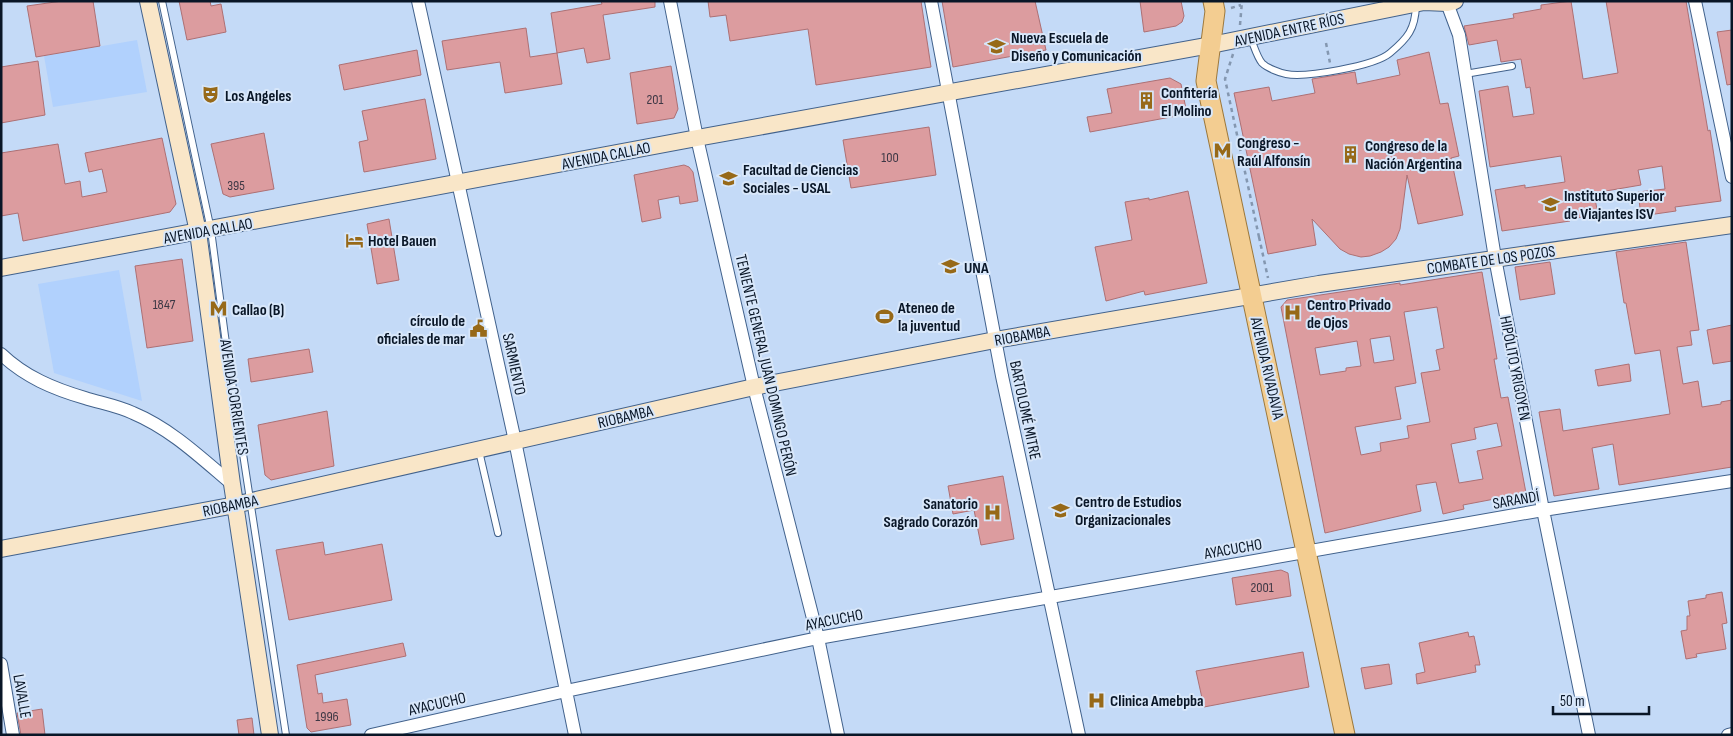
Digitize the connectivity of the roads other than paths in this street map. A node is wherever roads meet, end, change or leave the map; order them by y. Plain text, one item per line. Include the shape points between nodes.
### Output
1 (148, 1) edge
2 (162, 1) edge
3 (418, 1) edge
4 (670, 1) edge
5 (931, 1) edge
6 (1213, 1) edge
7 (1695, 1) edge
8 (1449, 2) edge
9 (1416, 4) junction
10 (1244, 39) junction
11 (1211, 45) junction
12 (1512, 66) dead end
13 (1465, 74) junction
14 (948, 94) junction
15 (697, 138) junction
16 (1732, 177) edge
17 (458, 182) junction
18 (1732, 225) edge
19 (205, 231) junction
20 (1495, 258) junction
21 (1, 268) edge
22 (1251, 295) junction
23 (995, 340) junction
24 (1, 354) edge
25 (754, 387) junction
26 (515, 441) junction
27 (479, 449) junction
28 (1732, 481) edge
29 (232, 484) junction
30 (243, 503) junction
31 (1543, 510) junction
32 (498, 533) dead end
33 (1, 549) edge
34 (1306, 552) junction
35 (1049, 596) junction
36 (818, 638) junction
37 (1, 664) edge
38 (566, 691) junction
39 (1732, 734) edge
40 (13, 735) edge
41 (270, 735) edge
42 (286, 735) edge
43 (371, 735) edge
44 (575, 735) edge
45 (838, 735) edge
46 (1079, 735) edge
47 (1345, 735) edge
48 (1590, 735) edge
49 (1728, 735) edge

1 - 19 street, AVENIDA CORRIENTES
2 - 19 lane, AVENIDA CORRIENTES
3 - 17 street, SARMIENTO
4 - 15 street, TENIENTE GENERAL JUAN DOMINGO PERÓN
5 - 14 street, BARTOLOMÉ MITRE
6 - 11 main road, AVENIDA RIVADAVIA
7 - 16 street
8 - 9 street, AVENIDA ENTRE RÍOS
8 - 13 street, HIPÓLITO YRIGOYEN via 1459,35
9 - 10 street, AVENIDA ENTRE RÍOS
9 - 10 lane via 1412,31 1389,54 1377,61 1331,71 1306,75 1277,71 1262,63
10 - 11 street, AVENIDA ENTRE RÍOS
11 - 14 street, AVENIDA CALLAO
11 - 22 main road, AVENIDA RIVADAVIA via 1206,81
12 - 13 lane
13 - 20 street, HIPÓLITO YRIGOYEN
14 - 15 street, AVENIDA CALLAO
14 - 23 street, BARTOLOMÉ MITRE
15 - 17 street, AVENIDA CALLAO
15 - 25 street, TENIENTE GENERAL JUAN DOMINGO PERÓN
17 - 19 street, AVENIDA CALLAO
17 - 26 street, SARMIENTO
18 - 20 street, COMBATE DE LOS POZOS
19 - 21 street, AVENIDA CALLAO
19 - 29 street, AVENIDA CORRIENTES
19 - 30 lane, AVENIDA CORRIENTES via 226,336
20 - 22 street, COMBATE DE LOS POZOS
20 - 31 street, HIPÓLITO YRIGOYEN
22 - 23 street, RIOBAMBA
22 - 34 main road, AVENIDA RIVADAVIA
23 - 25 street, RIOBAMBA
23 - 35 street, BARTOLOMÉ MITRE
24 - 29 street via 36,380 149,420 180,440
25 - 26 street, RIOBAMBA
25 - 36 street, TENIENTE GENERAL JUAN DOMINGO PERÓN
26 - 27 street, RIOBAMBA
26 - 38 street, SARMIENTO
27 - 30 street, RIOBAMBA
27 - 32 lane
28 - 31 street, SARANDÍ
29 - 30 street, AVENIDA CORRIENTES
30 - 33 street, RIOBAMBA
30 - 41 street, AVENIDA CORRIENTES
30 - 42 lane, AVENIDA CORRIENTES
31 - 34 street, SARANDÍ
31 - 48 street, HIPÓLITO YRIGOYEN
34 - 35 street, AYACUCHO
34 - 47 main road, AVENIDA RIVADAVIA
35 - 36 street, AYACUCHO
35 - 46 street, BARTOLOMÉ MITRE
36 - 38 street, AYACUCHO
36 - 45 street, TENIENTE GENERAL JUAN DOMINGO PERÓN
37 - 40 street, LAVALLE
38 - 43 street, AYACUCHO
38 - 44 street, SARMIENTO
39 - 49 street

